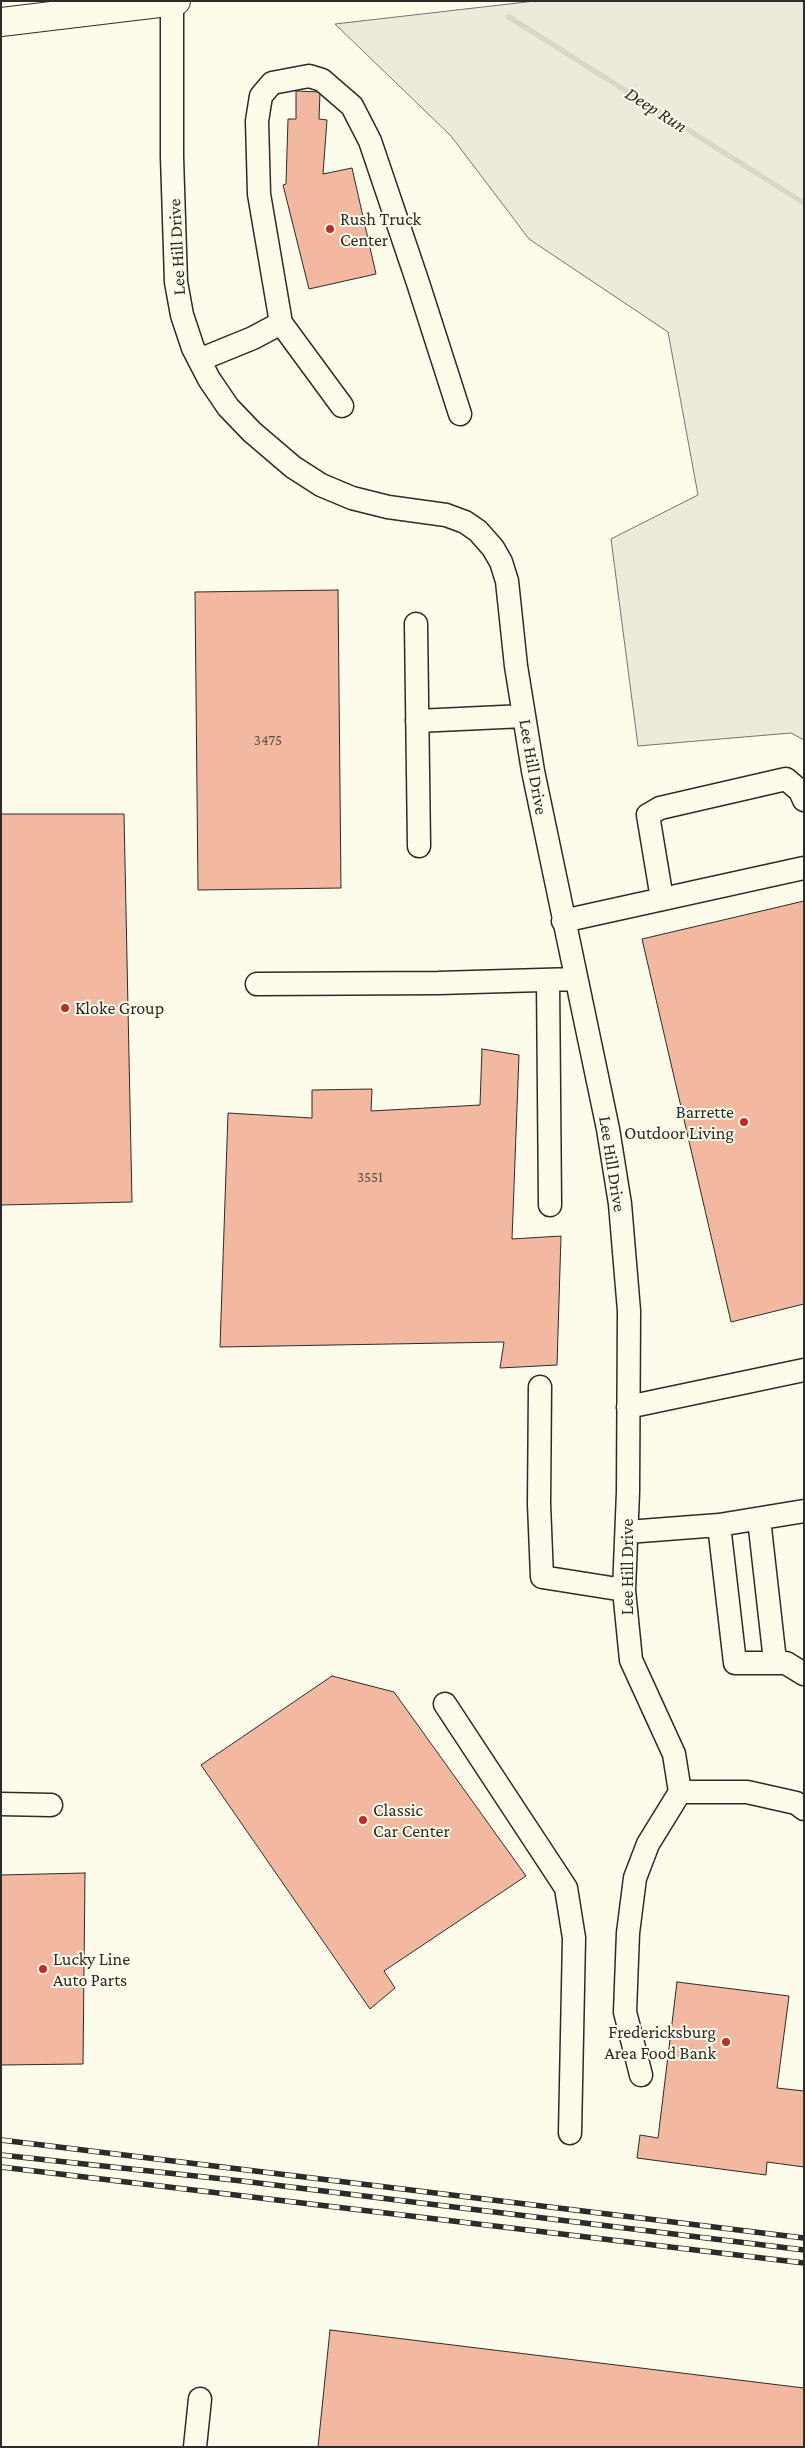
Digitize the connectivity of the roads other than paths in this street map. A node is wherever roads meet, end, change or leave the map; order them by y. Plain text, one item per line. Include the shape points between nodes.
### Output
1 (174, 1) edge
2 (1, 22) edge
3 (281, 323) junction
4 (199, 360) junction
5 (342, 406) dead end
6 (460, 414) dead end
7 (416, 624) dead end
8 (524, 716) junction
9 (417, 721) junction
10 (804, 800) edge
11 (419, 846) dead end
12 (804, 868) edge
13 (662, 899) junction
14 (563, 921) junction
15 (576, 979) junction
16 (548, 980) junction
17 (257, 984) dead end
18 (550, 1205) dead end
19 (804, 1370) edge
20 (540, 1387) dead end
21 (628, 1408) junction
22 (803, 1516) edge
23 (759, 1519) junction
24 (719, 1525) junction
25 (627, 1532) junction
26 (624, 1590) junction
27 (775, 1661) junction
28 (804, 1674) edge
29 (445, 1704) dead end
30 (680, 1792) junction
31 (1, 1804) edge
32 (51, 1805) dead end
33 (804, 1809) edge
34 (641, 2075) dead end
35 (570, 2133) dead end
36 (200, 2399) dead end
37 (195, 2447) edge

1 - 2 main road
1 - 4 street, Lee Hill Drive via 172,157 176,282 182,315
3 - 4 street
3 - 5 street
3 - 6 street via 259,194 258,121 261,96 272,84 310,76 322,80 352,106 370,142
4 - 8 street, Lee Hill Drive via 228,407 252,432 314,481 352,498 446,515 478,531 498,555 507,581
7 - 9 street
8 - 9 street
8 - 14 street, Lee Hill Drive
9 - 11 street
10 - 13 street via 800,791 786,779 660,808 648,815
12 - 13 street
13 - 14 street
14 - 15 street, Lee Hill Drive
15 - 16 street
15 - 21 street, Lee Hill Drive via 608,1129 620,1204 629,1311
16 - 17 street
16 - 18 street
19 - 21 street
20 - 26 street via 542,1577
21 - 25 street, Lee Hill Drive
22 - 23 street
23 - 24 street
23 - 27 street
24 - 25 street
24 - 27 street via 735,1663
25 - 26 street, Lee Hill Drive
26 - 30 street, Lee Hill Drive via 631,1660 674,1754
27 - 28 street via 786,1663
29 - 35 street via 566,1888 574,1938
30 - 33 street via 747,1792 796,1803
30 - 34 street via 648,1844 635,1878 628,1933 625,2012
31 - 32 street
36 - 37 street

